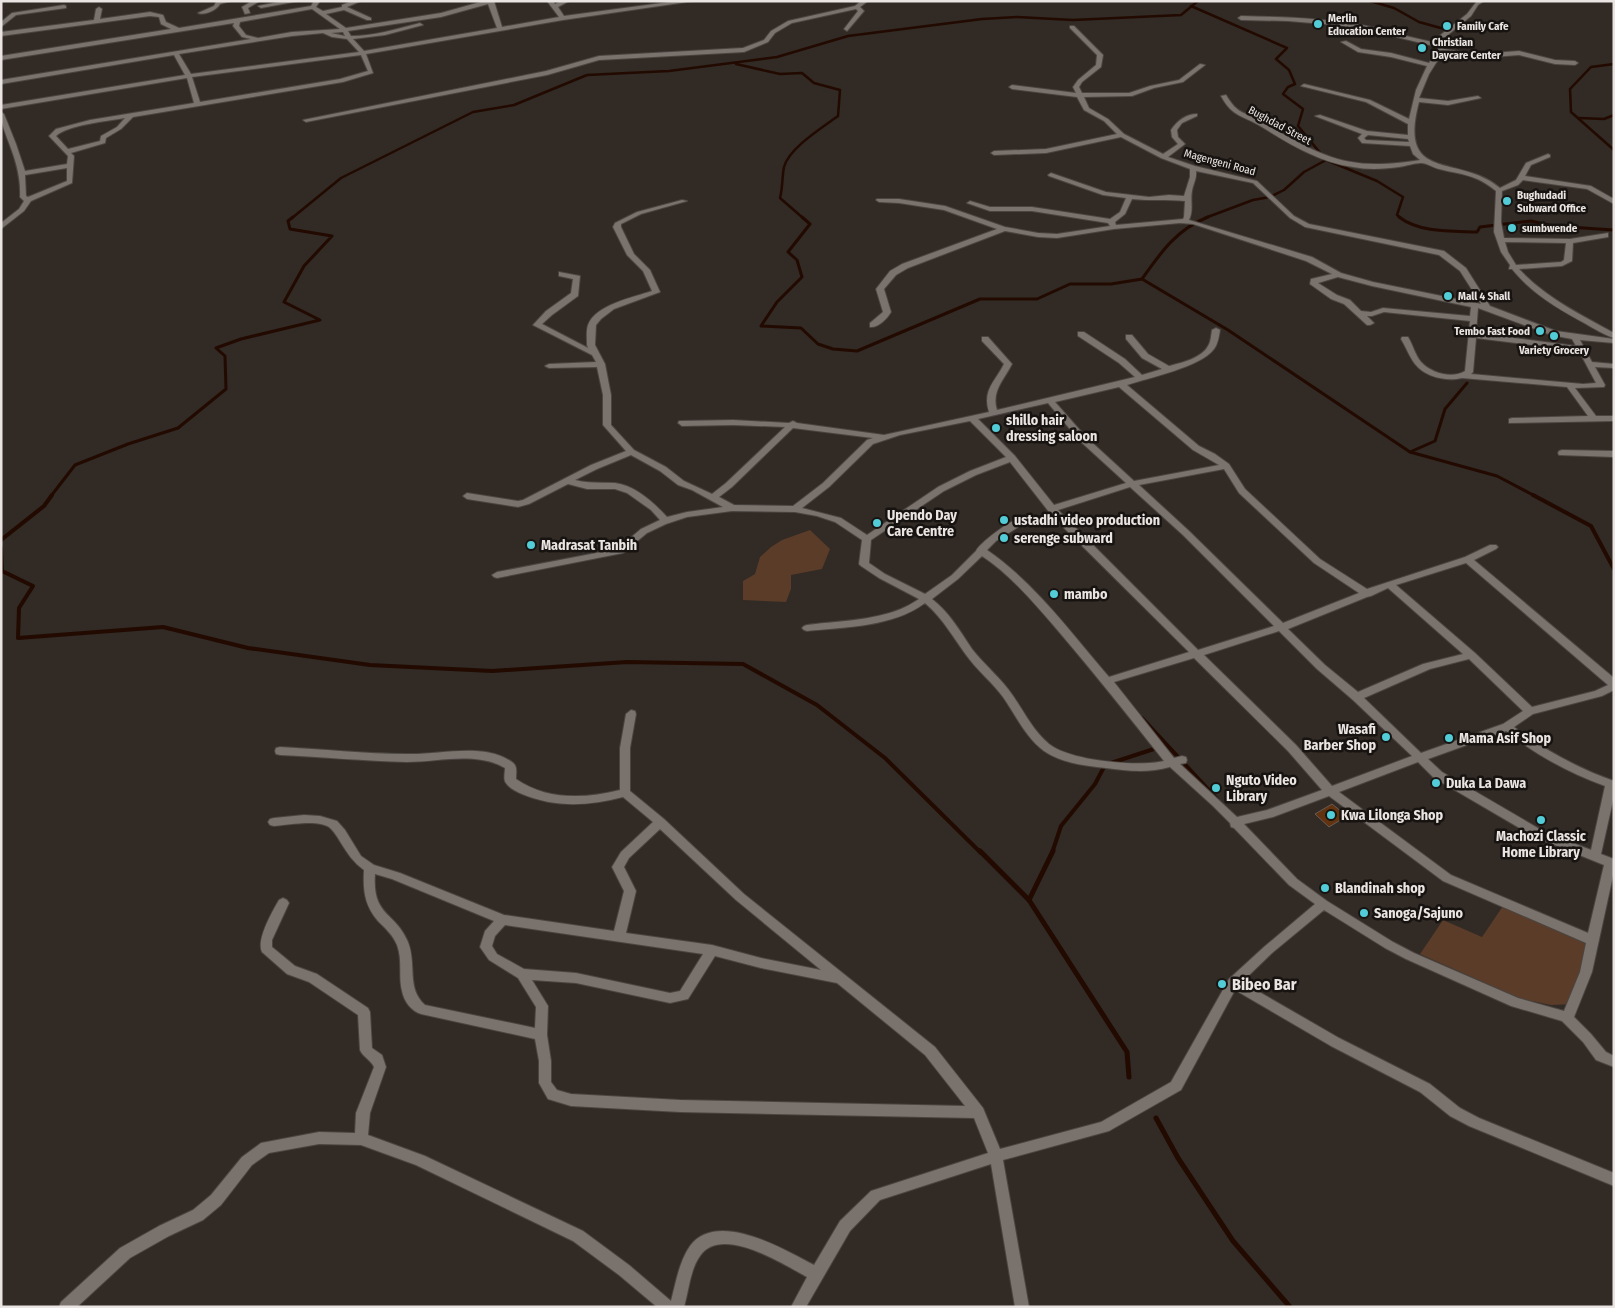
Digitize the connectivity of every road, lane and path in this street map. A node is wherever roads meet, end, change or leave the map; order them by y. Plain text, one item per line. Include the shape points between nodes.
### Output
1 (228, 1) edge
2 (296, 1) edge
3 (490, 1) edge
4 (550, 1) edge
5 (566, 1) edge
6 (690, 1) edge
7 (865, 1) edge
8 (1481, 1) edge
9 (358, 2) edge
10 (274, 3) edge
11 (259, 4) edge
12 (315, 4) edge
13 (556, 6) junction
14 (857, 6) junction
15 (64, 7) dead end
16 (244, 7) edge
17 (345, 8) junction
18 (99, 9) dead end
19 (202, 13) dead end
20 (323, 13) junction
21 (563, 18) junction
22 (1240, 18) dead end
23 (369, 19) dead end
24 (97, 21) junction
25 (237, 21) junction
26 (1, 25) edge
27 (420, 25) dead end
28 (1072, 26) dead end
29 (500, 28) junction
30 (847, 29) dead end
31 (178, 30) junction
32 (345, 30) junction
33 (324, 31) junction
34 (1, 34) edge
35 (349, 38) junction
36 (265, 39) junction
37 (1344, 42) dead end
38 (1440, 47) junction
39 (363, 53) junction
40 (176, 54) junction
41 (1, 58) edge
42 (1430, 64) junction
43 (1575, 64) dead end
44 (1202, 65) dead end
45 (189, 76) junction
46 (1, 82) edge
47 (1304, 86) dead end
48 (1012, 87) dead end
49 (1080, 95) junction
50 (1224, 96) dead end
51 (1478, 98) dead end
52 (1417, 100) junction
53 (198, 105) junction
54 (1, 107) edge
55 (1, 114) edge
56 (1195, 115) dead end
57 (1318, 116) dead end
58 (130, 117) junction
59 (306, 120) dead end
60 (1411, 123) junction
61 (1122, 135) junction
62 (1410, 140) junction
63 (66, 152) junction
64 (994, 153) dead end
65 (1548, 156) dead end
66 (1163, 157) junction
67 (1423, 161) junction
68 (71, 165) junction
69 (1193, 168) junction
70 (21, 174) junction
71 (1051, 175) dead end
72 (1523, 178) junction
73 (1499, 190) junction
74 (1130, 196) junction
75 (1189, 199) junction
76 (28, 200) junction
77 (879, 200) dead end
78 (684, 201) dead end
79 (1614, 202) edge
80 (970, 203) dead end
81 (1185, 221) junction
82 (1113, 224) junction
83 (1, 227) edge
84 (1004, 228) junction
85 (1606, 234) dead end
86 (1500, 240) junction
87 (1570, 241) junction
88 (1512, 267) junction
89 (562, 274) dead end
90 (1338, 275) junction
91 (1476, 305) junction
92 (1486, 308) junction
93 (1360, 313) junction
94 (1473, 319) junction
95 (1370, 323) dead end
96 (873, 325) dead end
97 (1216, 330) dead end
98 (1080, 334) dead end
99 (1472, 335) junction
100 (1614, 336) edge
101 (1130, 337) dead end
102 (1575, 338) junction
103 (985, 339) dead end
104 (1405, 339) dead end
105 (1614, 341) edge
106 (1581, 348) junction
107 (593, 353) junction
108 (601, 364) junction
109 (1592, 364) junction
110 (549, 366) dead end
111 (1614, 366) edge
112 (1168, 369) junction
113 (1464, 376) junction
114 (1141, 378) junction
115 (1121, 384) junction
116 (1570, 386) junction
117 (1050, 401) junction
118 (994, 413) junction
119 (972, 418) junction
120 (1593, 418) junction
121 (1614, 418) edge
122 (1512, 421) dead end
123 (682, 422) dead end
124 (793, 424) junction
125 (883, 438) junction
126 (630, 452) junction
127 (1562, 453) dead end
128 (1614, 454) edge
129 (1012, 458) junction
130 (1226, 466) junction
131 (568, 481) junction
132 (1130, 484) junction
133 (467, 496) dead end
134 (712, 498) junction
135 (732, 508) junction
136 (795, 509) junction
137 (1052, 509) junction
138 (1060, 518) junction
139 (666, 521) junction
140 (868, 539) junction
141 (1493, 547) dead end
142 (980, 550) junction
143 (1468, 559) junction
144 (497, 575) dead end
145 (1388, 584) junction
146 (1368, 594) junction
147 (927, 599) junction
148 (807, 628) dead end
149 (1281, 628) junction
150 (1195, 654) junction
151 (1471, 655) junction
152 (1107, 680) junction
153 (1614, 685) edge
154 (1357, 697) junction
155 (1530, 711) junction
156 (631, 714) dead end
157 (1507, 727) junction
158 (280, 751) dead end
159 (1418, 758) junction
160 (1177, 761) junction
161 (1612, 784) edge
162 (1331, 792) junction
163 (624, 793) junction
164 (274, 822) dead end
165 (660, 822) junction
166 (1235, 824) junction
167 (1595, 856) junction
168 (1612, 863) edge
169 (370, 868) junction
170 (283, 903) dead end
171 (1324, 904) junction
172 (503, 920) junction
173 (619, 936) junction
174 (1594, 941) junction
175 (712, 950) junction
176 (522, 974) junction
177 (838, 978) junction
178 (1233, 983) junction
179 (1566, 1016) junction
180 (541, 1035) junction
181 (1614, 1062) edge
182 (978, 1112) junction
183 (361, 1139) junction
184 (996, 1156) junction
185 (1614, 1180) edge
186 (816, 1274) junction
187 (66, 1307) edge
188 (668, 1307) edge
189 (677, 1307) edge
190 (798, 1307) edge
191 (1022, 1307) edge

1 - 19 street
2 - 10 street
3 - 29 street
3 - 32 street via 451,13
4 - 13 street
5 - 13 street
6 - 21 street
7 - 14 street
8 - 38 street via 1469,15 1441,35
9 - 17 street
10 - 11 street
11 - 16 street
12 - 20 street
12 - 25 street
13 - 21 street
14 - 30 street via 861,11
14 - 59 street via 790,22 773,32 766,41 744,50 599,58 546,73
15 - 26 street via 14,14
17 - 20 street
17 - 23 street
18 - 24 street
20 - 32 street
21 - 29 street
22 - 38 street via 1330,22 1368,28
24 - 31 street via 158,15 163,23
24 - 34 street
25 - 31 street
25 - 36 street via 236,26 244,36
27 - 35 street
28 - 49 street via 1096,50 1101,61 1096,71 1077,84
29 - 39 street
31 - 41 street
32 - 33 street
32 - 35 street
33 - 35 street via 333,37
33 - 36 street
35 - 39 street
36 - 40 street
37 - 42 street via 1360,51
38 - 42 street
38 - 43 street via 1479,56 1512,52
39 - 45 street
39 - 53 street via 371,72 366,75
40 - 45 street
40 - 46 street
42 - 52 street
44 - 49 street via 1182,81 1134,94
45 - 53 street
45 - 54 street
47 - 60 street via 1368,101
48 - 49 street
49 - 61 street, Magengeni Road via 1086,109 1106,120
50 - 67 street, Bughdad Street via 1235,113 1256,121 1289,143 1334,162 1372,166
51 - 52 street via 1448,103
52 - 60 street
53 - 58 street
55 - 70 street via 19,156
56 - 66 street via 1180,122 1174,130 1175,137 1182,144
57 - 62 street via 1366,133 1361,138 1364,142
58 - 63 street via 115,132 103,137 103,142
58 - 63 street via 54,132 53,138
60 - 62 street
61 - 64 street via 1046,151
61 - 66 street, Magengeni Road
62 - 67 street
63 - 68 street via 71,156
65 - 72 street via 1528,164
66 - 69 street, Magengeni Road
67 - 73 street via 1485,180 1495,184
68 - 70 street
68 - 76 street via 68,184
69 - 75 street via 1194,181 1189,188
69 - 92 street, Magengeni Road via 1255,182 1292,217 1307,226 1441,253 1463,270
70 - 76 street via 23,197
71 - 74 street via 1097,192
72 - 73 street via 1516,185
72 - 79 street via 1589,187
73 - 86 street via 1497,227
74 - 75 street
74 - 82 street
75 - 81 street via 1189,214
76 - 83 street via 22,210
77 - 84 street via 945,208
78 - 107 street via 639,212 618,223 631,255 646,270 656,292 611,307 598,317 592,325
80 - 82 street via 990,209 1032,209
81 - 82 street
81 - 90 street via 1309,259
82 - 84 street via 1057,236 1025,234
84 - 96 street via 893,273 880,289 888,312
85 - 87 street
86 - 87 street
86 - 88 street
87 - 88 street via 1568,261 1562,264
88 - 100 street via 1533,289
89 - 107 street via 577,278 575,294 537,325
90 - 91 street
90 - 93 street via 1314,281 1314,284
91 - 92 street
91 - 94 street
92 - 102 street
93 - 94 street via 1372,314 1383,310
93 - 95 street
94 - 99 street
97 - 112 street via 1212,347 1204,355
98 - 114 street via 1122,361
99 - 106 street
99 - 113 street via 1469,372
101 - 112 street via 1145,356
102 - 105 street
102 - 106 street
103 - 118 street via 1008,364 988,400
104 - 113 street via 1422,367 1444,376
106 - 109 street
107 - 108 street
108 - 110 street
108 - 126 street via 608,395 607,426
109 - 111 street
109 - 116 street via 1601,385
112 - 114 street
113 - 116 street
114 - 115 street
115 - 117 street
115 - 130 street via 1196,448
116 - 120 street
117 - 118 street
117 - 132 street via 1083,439
118 - 119 street
119 - 125 street
119 - 129 street
120 - 121 street
120 - 122 street
123 - 124 street
124 - 125 street
124 - 134 street
125 - 136 street via 870,442 826,485
126 - 131 street
126 - 134 street
127 - 128 street
129 - 137 street
129 - 140 street via 941,489
130 - 132 street
130 - 146 street via 1242,491 1317,561
131 - 133 street via 518,504
131 - 139 street via 587,486 616,486 630,491
132 - 137 street
132 - 149 street via 1186,533
134 - 135 street
135 - 136 street
135 - 139 street
136 - 140 street via 838,520
137 - 138 street
138 - 142 street via 1021,521
138 - 150 street
139 - 144 street via 644,532 620,551
140 - 147 street via 864,564 874,573
141 - 143 street
142 - 147 street via 955,578
142 - 152 street via 1005,567
143 - 145 street
143 - 153 street
145 - 146 street
145 - 151 street
146 - 149 street
147 - 148 street via 882,619
147 - 160 street via 998,683 1020,717 1046,747 1082,761 1105,765 1153,767
149 - 150 street
149 - 154 street
150 - 152 street
150 - 162 street via 1292,748
151 - 154 street via 1427,666
151 - 155 street
152 - 160 street
153 - 155 street via 1598,694
154 - 159 street
155 - 157 street
156 - 163 street via 624,748
157 - 159 street
157 - 161 street via 1543,754
158 - 163 street via 408,758 474,756 503,760 511,766 510,781 531,794 602,800
159 - 162 street
159 - 167 street via 1438,776 1539,834
160 - 166 street
161 - 167 street
162 - 166 street
162 - 174 street via 1447,878
163 - 165 street
164 - 169 street via 304,819 332,824 357,859
165 - 173 street via 625,855 618,867 630,891
165 - 177 street via 740,897
166 - 171 street via 1293,882
167 - 168 street
168 - 174 street
169 - 172 street
169 - 180 street via 367,885 370,905 400,940 406,956 407,992 411,1002 420,1009
170 - 183 street via 266,940 266,948 291,970 313,978 364,1012 366,1050 377,1059 380,1067 364,1113
171 - 178 street
171 - 179 street via 1410,956 1516,1002
172 - 173 street
172 - 176 street via 489,934 486,947 493,957
173 - 175 street
174 - 179 street via 1583,981 1570,1015
175 - 176 street via 684,995 670,998 576,978
175 - 177 street
176 - 180 street via 542,1006
177 - 182 street via 930,1051
178 - 184 street via 1176,1086 1104,1127
178 - 185 street via 1335,1042 1411,1080 1474,1122
179 - 181 street via 1601,1056
180 - 182 street via 544,1083 553,1095 571,1100 680,1106
182 - 184 street
183 - 187 street via 319,1138 266,1146 198,1215 125,1253
183 - 188 street via 420,1160 578,1236
184 - 186 street via 876,1194 845,1226
184 - 191 street
186 - 189 street via 750,1242 711,1237 691,1258
186 - 190 street

